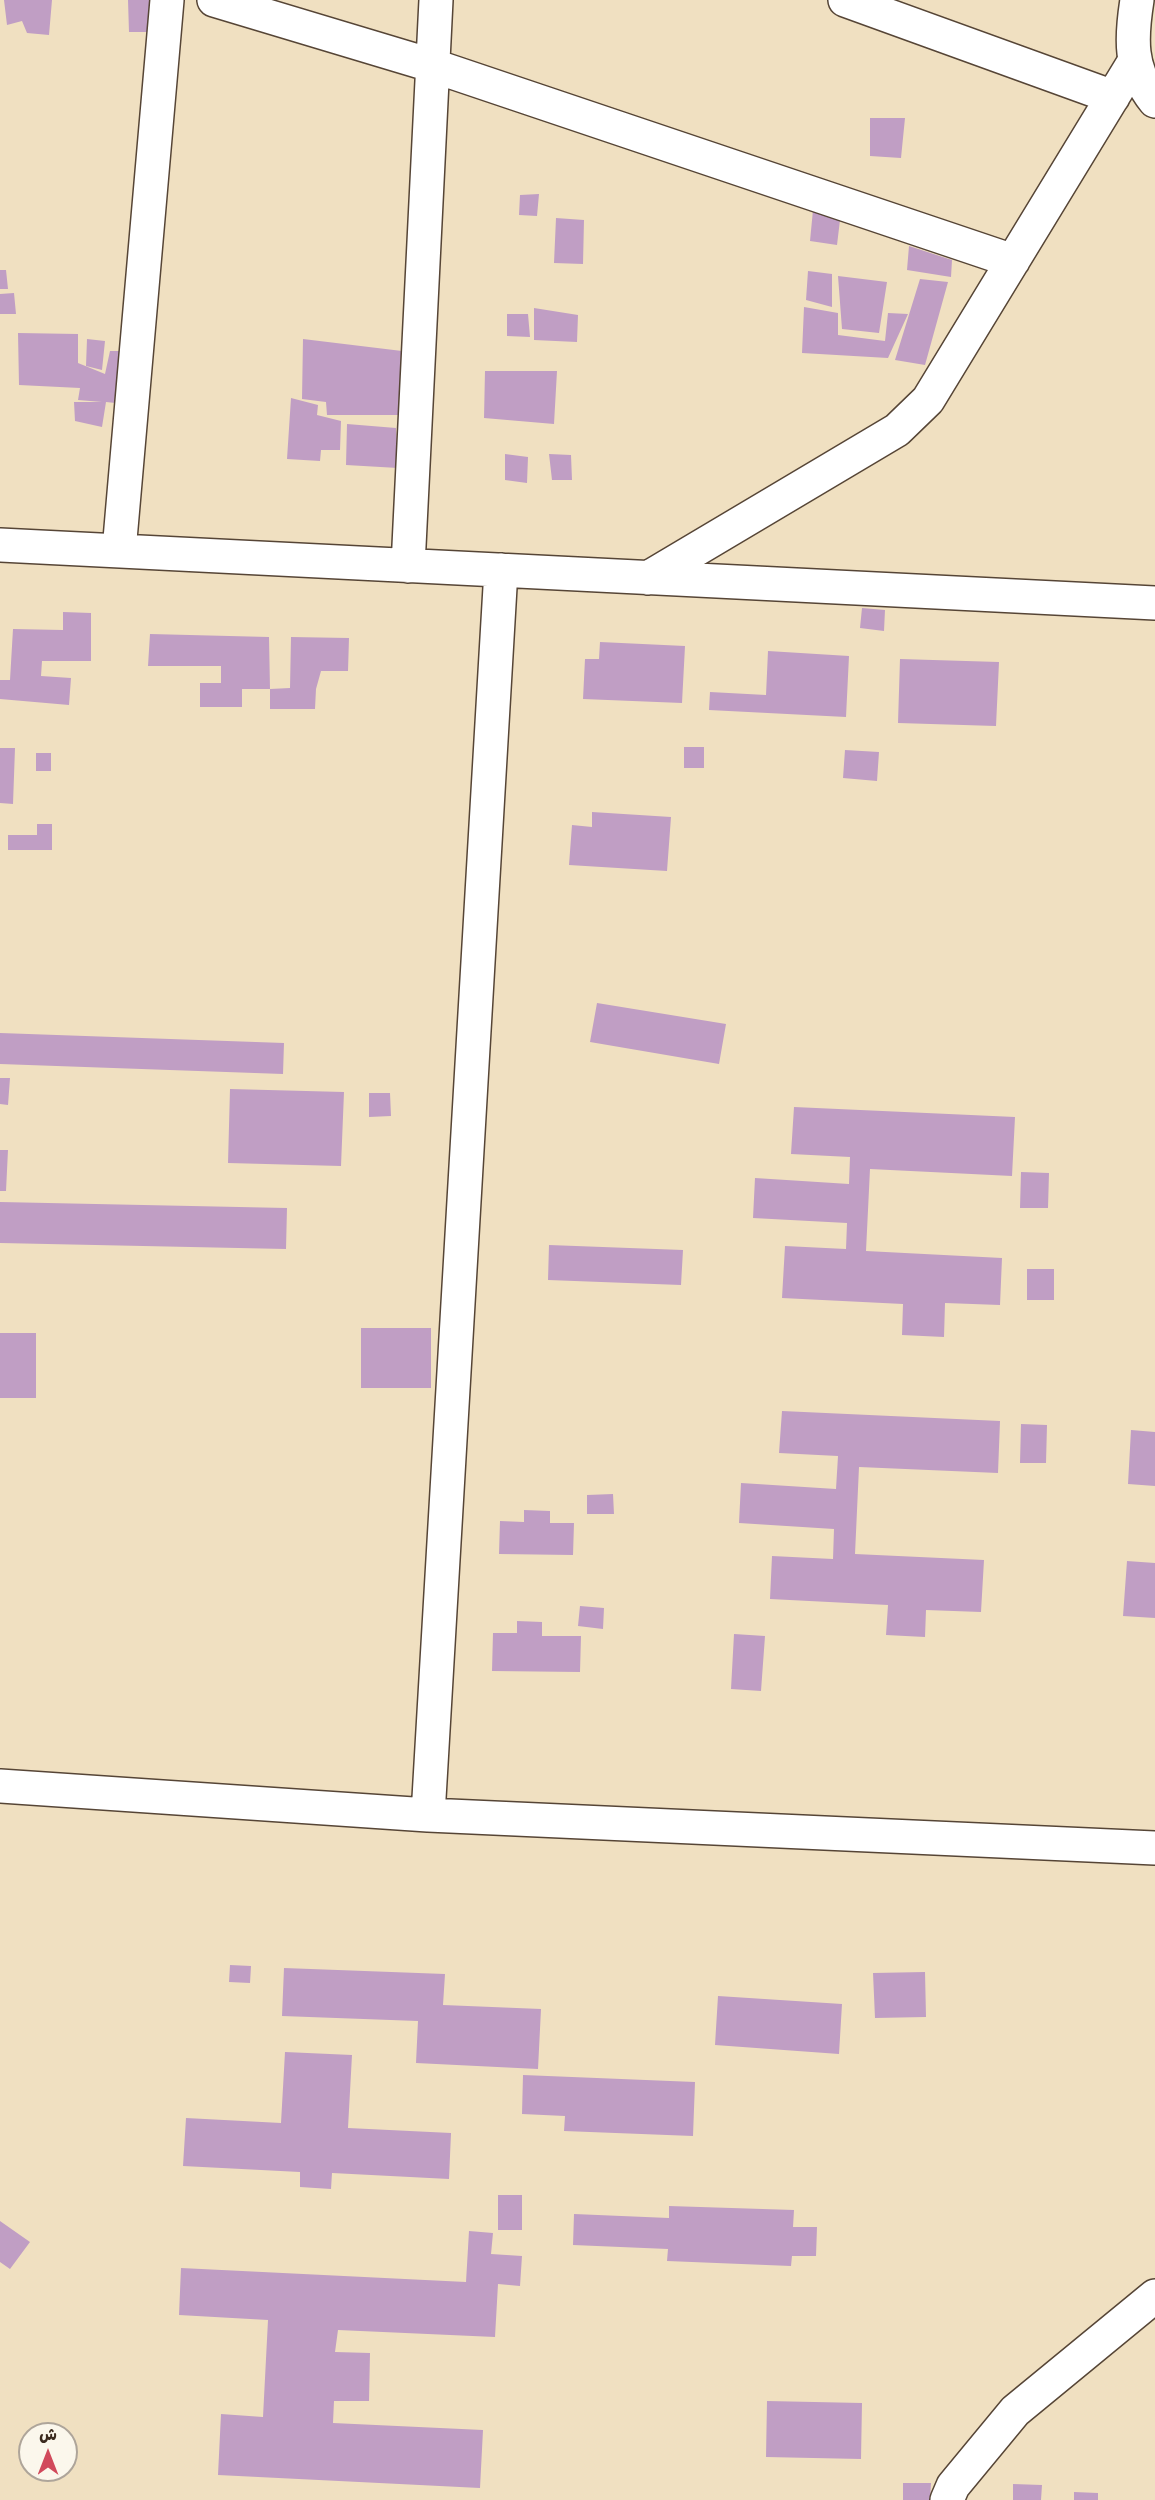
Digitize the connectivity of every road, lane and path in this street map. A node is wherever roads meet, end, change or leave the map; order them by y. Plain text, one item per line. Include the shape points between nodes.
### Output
1 (167, 0) edge
2 (214, 0) edge
3 (436, 0) edge
4 (844, 0) edge
5 (1137, 0) edge
6 (1134, 62) junction
7 (434, 66) junction
8 (1113, 96) junction
9 (1155, 101) edge
10 (1013, 261) junction
11 (0, 545) edge
12 (119, 551) junction
13 (408, 566) junction
14 (501, 570) junction
15 (648, 578) junction
16 (1155, 603) edge
17 (0, 1786) edge
18 (428, 1815) junction
19 (1155, 1848) edge
20 (1155, 2296) edge
21 (947, 2500) edge

1 - 12 street
2 - 7 street
3 - 7 street
4 - 8 street
5 - 6 street via 1132,31
6 - 8 street
6 - 9 street
7 - 10 street
7 - 13 street
8 - 10 street
10 - 15 street via 928,400 897,430
11 - 12 street
12 - 13 street
13 - 14 street
14 - 15 street
14 - 18 street
15 - 16 street
17 - 18 street
18 - 19 street
20 - 21 street via 1015,2411 953,2486

